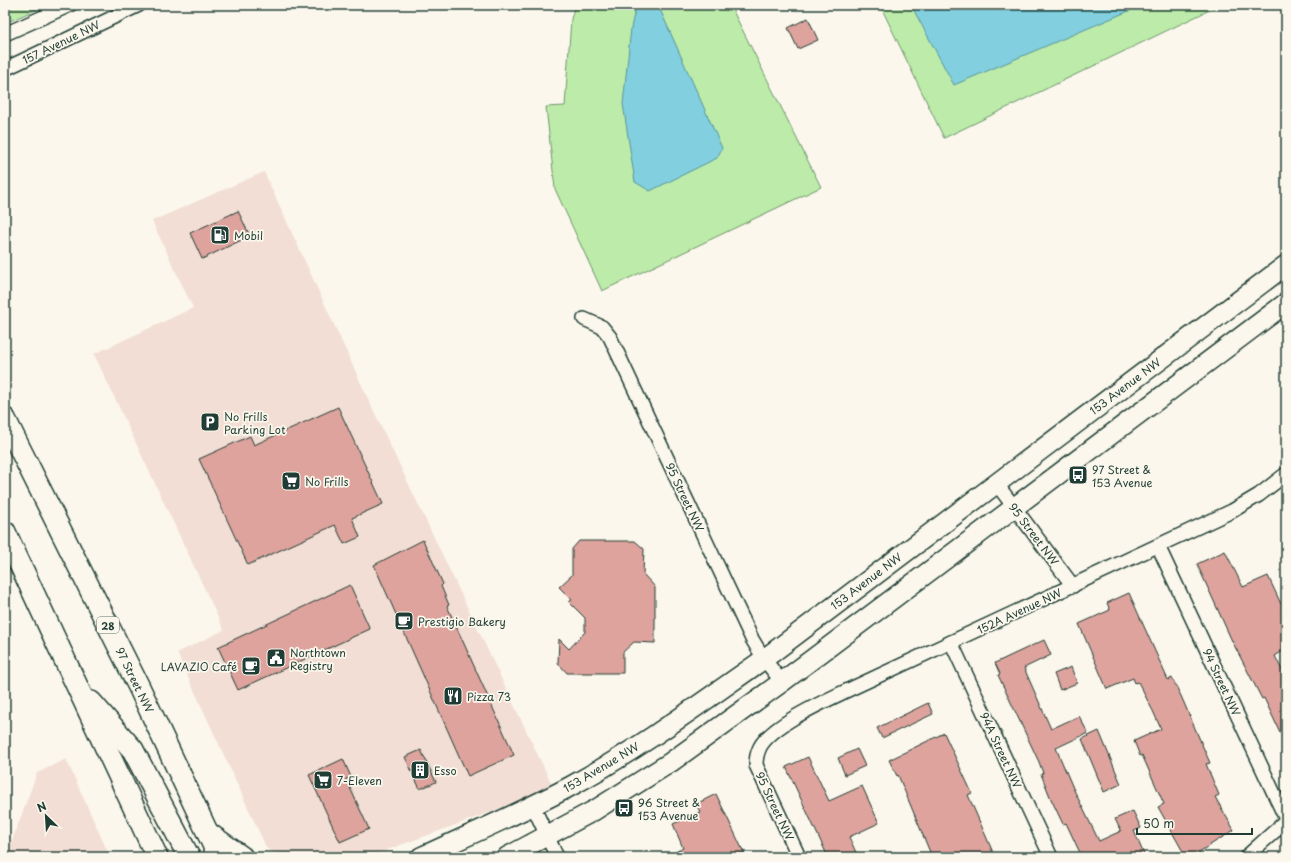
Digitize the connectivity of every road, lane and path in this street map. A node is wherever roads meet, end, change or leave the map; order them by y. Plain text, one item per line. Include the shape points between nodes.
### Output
1 (70, 5) edge
2 (139, 5) edge
3 (5, 34) edge
4 (5, 69) edge
5 (1286, 265) edge
6 (1286, 303) edge
7 (584, 319) dead end
8 (5, 419) edge
9 (1286, 474) edge
10 (996, 483) junction
11 (1015, 508) junction
12 (5, 532) edge
13 (1158, 546) junction
14 (1073, 586) junction
15 (951, 642) junction
16 (764, 659) junction
17 (782, 682) junction
18 (79, 689) junction
19 (757, 754) joint
20 (533, 806) junction
21 (1286, 820) edge
22 (207, 833) junction
23 (548, 837) junction
24 (155, 855) edge
25 (425, 856) edge
26 (189, 857) edge
27 (219, 857) edge
28 (242, 857) edge
29 (508, 857) edge
30 (557, 857) edge
31 (800, 857) edge
32 (1051, 857) edge
33 (1246, 857) edge

1 - 3 street
2 - 4 street, 157 Avenue NW
5 - 10 main road, 153 Avenue NW
6 - 11 main road
7 - 16 street, 95 Street NW via 597,323 610,337 752,639
8 - 22 main road, 97 Street NW / 28 via 139,687
9 - 13 street, 152A Avenue NW via 1245,504
10 - 11 street, 95 Street NW
10 - 16 main road, 153 Avenue NW
11 - 14 street, 95 Street NW
11 - 17 main road
12 - 18 main road
13 - 14 street, 152A Avenue NW
13 - 21 street, 94 Street NW
14 - 15 street, 152A Avenue NW
15 - 19 street, 152A Avenue NW via 802,714 766,739
15 - 32 street, 94A Street NW
16 - 17 street, 95 Street NW
16 - 20 main road, 153 Avenue NW via 614,760
17 - 23 main road via 653,775
18 - 24 main road
18 - 26 main road via 133,750
19 - 31 street, 95 Street NW via 756,765 759,773
20 - 23 street
20 - 25 main road, 153 Avenue NW
21 - 33 street
22 - 27 main road, 97 Street NW
22 - 28 main road
23 - 29 main road
23 - 30 street

